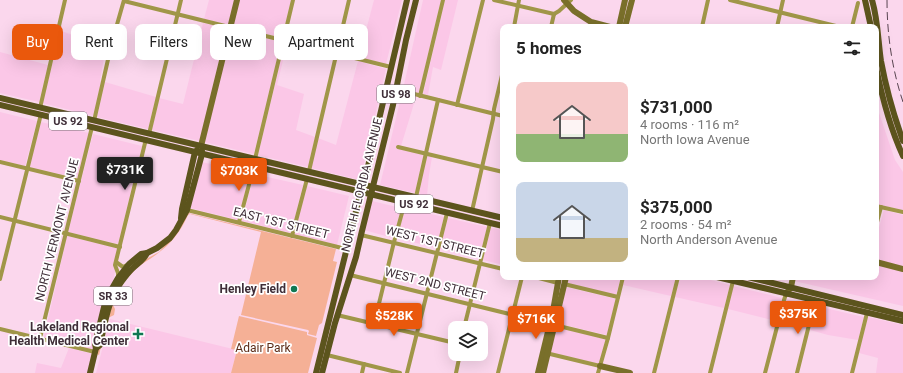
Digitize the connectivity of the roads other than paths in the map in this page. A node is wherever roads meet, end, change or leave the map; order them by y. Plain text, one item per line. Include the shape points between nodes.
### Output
1 (65, 0) edge
2 (181, 0) edge
3 (237, 0) edge
4 (293, 0) edge
5 (349, 0) edge
6 (407, 0) edge
7 (416, 0) edge
8 (443, 0) edge
9 (483, 0) edge
10 (494, 0) edge
11 (519, 0) edge
12 (625, 0) edge
13 (632, 0) edge
14 (708, 0) edge
15 (730, 0) edge
16 (783, 0) edge
17 (865, 0) edge
18 (872, 0) edge
19 (124, 1) edge
20 (567, 1) edge
21 (858, 4) dead end
22 (518, 5) junction
23 (780, 12) junction
24 (554, 14) junction
25 (178, 15) junction
26 (217, 24) edge
27 (231, 24) edge
28 (287, 24) edge
29 (343, 24) edge
30 (515, 24) edge
31 (552, 24) edge
32 (590, 24) edge
33 (620, 24) edge
34 (626, 24) edge
35 (703, 24) edge
36 (778, 24) edge
37 (828, 24) edge
38 (853, 24) edge
39 (870, 24) edge
40 (878, 24) edge
41 (879, 35) edge
42 (222, 60) edge
43 (278, 60) edge
44 (334, 60) edge
45 (364, 60) edge
46 (391, 67) junction
47 (879, 80) edge
48 (500, 84) edge
49 (386, 87) junction
50 (396, 90) junction
51 (882, 92) edge
52 (420, 96) junction
53 (0, 98) edge
54 (438, 100) junction
55 (0, 105) edge
56 (457, 105) junction
57 (40, 111) junction
58 (494, 113) junction
59 (500, 115) edge
60 (93, 124) junction
61 (147, 137) junction
62 (903, 142) edge
63 (201, 146) junction
64 (398, 147) dead end
65 (195, 152) junction
66 (202, 154) junction
67 (426, 154) junction
68 (903, 156) edge
69 (255, 159) junction
70 (0, 162) edge
71 (254, 166) junction
72 (482, 167) junction
73 (27, 168) junction
74 (309, 171) junction
75 (500, 171) edge
76 (307, 179) junction
77 (79, 181) junction
78 (363, 184) junction
79 (373, 187) junction
80 (361, 192) junction
81 (371, 194) junction
82 (416, 197) junction
83 (404, 202) junction
84 (879, 207) edge
85 (187, 210) junction
86 (472, 211) junction
87 (903, 212) edge
88 (447, 213) junction
89 (0, 217) edge
90 (500, 217) edge
91 (14, 220) junction
92 (181, 221) junction
93 (239, 222) junction
94 (490, 223) junction
95 (500, 225) edge
96 (66, 233) junction
97 (361, 235) junction
98 (292, 236) junction
99 (349, 237) junction
100 (394, 242) junction
101 (120, 247) junction
102 (346, 249) junction
103 (147, 253) junction
104 (437, 253) junction
105 (116, 262) junction
106 (480, 263) junction
107 (879, 263) edge
108 (129, 264) junction
109 (500, 268) edge
110 (903, 269) edge
111 (350, 275) junction
112 (118, 278) junction
113 (0, 279) edge
114 (521, 280) edge
115 (622, 280) edge
116 (677, 280) edge
117 (729, 280) edge
118 (761, 280) edge
119 (792, 280) edge
120 (561, 281) edge
121 (733, 281) junction
122 (384, 283) junction
123 (791, 287) junction
124 (427, 294) junction
125 (786, 294) junction
126 (618, 297) junction
127 (815, 301) junction
128 (470, 304) junction
129 (879, 309) junction
130 (867, 313) junction
131 (337, 315) junction
132 (513, 315) junction
133 (903, 315) edge
134 (466, 321) edge
135 (903, 321) edge
136 (374, 324) junction
137 (552, 324) junction
138 (0, 329) edge
139 (417, 334) junction
140 (40, 338) junction
141 (608, 338) junction
142 (448, 341) edge
143 (96, 350) junction
144 (545, 353) junction
145 (327, 355) junction
146 (459, 361) edge
147 (364, 364) junction
148 (600, 366) junction
149 (90, 373) edge
150 (316, 373) edge
151 (322, 373) edge
152 (362, 373) edge
153 (400, 373) edge
154 (407, 373) edge
155 (456, 373) edge
156 (498, 373) edge
157 (538, 373) edge
158 (543, 373) edge
159 (598, 373) edge
160 (630, 373) edge
161 (654, 373) edge
162 (710, 373) edge
163 (765, 373) edge
164 (797, 373) edge
165 (852, 373) edge

1 - 57 street
2 - 25 street
3 - 27 street
4 - 28 street
5 - 29 street
6 - 46 main road, NORTH FLORIDA AVENUE / US 98
7 - 50 main road, NORTH FLORIDA AVENUE / US 98
8 - 52 street
9 - 56 street
10 - 22 street
11 - 22 street
12 - 33 street
13 - 34 street
14 - 35 street
15 - 23 street
16 - 23 street
17 - 39 main road
18 - 40 main road
19 - 25 street
19 - 60 street, NORTH VERMONT AVENUE
20 - 24 street
20 - 32 street via 574,11
21 - 38 street
22 - 24 street
22 - 30 street
23 - 36 street
23 - 37 street
24 - 31 street
25 - 26 street
25 - 61 street
41 - 51 main road
42 - 63 street
43 - 69 street
44 - 74 street
45 - 46 street
46 - 49 main road, NORTH FLORIDA AVENUE / US 98
47 - 51 main road
48 - 58 street
49 - 50 street
49 - 78 main road, NORTH FLORIDA AVENUE / US 98
50 - 52 street
50 - 79 main road, NORTH FLORIDA AVENUE / US 98
51 - 62 main road
51 - 68 main road via 888,117
52 - 54 street
53 - 57 main road, US 92
54 - 56 street
54 - 67 street
55 - 57 main road, US 92
56 - 58 street
57 - 60 main road, US 92
57 - 60 main road, US 92 via 62,113
57 - 73 street
58 - 59 street
58 - 72 street
60 - 61 main road, US 92
60 - 77 street, NORTH VERMONT AVENUE
61 - 63 main road, US 92
61 - 65 main road, US 92
61 - 101 street
63 - 65 main road
63 - 66 main road, SR 33
63 - 69 main road, US 92
64 - 67 street
65 - 66 main road, US 92
65 - 92 main road, SR 33
66 - 71 main road, US 92
66 - 85 main road, SR 33
67 - 72 street
67 - 82 street
69 - 74 main road, US 92
70 - 73 street
71 - 76 main road, US 92
71 - 93 street
72 - 75 street
72 - 86 street
73 - 77 street
73 - 91 street
74 - 78 main road, US 92
76 - 80 main road, US 92
76 - 98 street
77 - 96 street, NORTH VERMONT AVENUE
78 - 79 main road, US 92
78 - 80 main road, NORTH FLORIDA AVENUE / US 98
79 - 81 main road, NORTH FLORIDA AVENUE / US 98
79 - 82 main road, US 92
80 - 81 main road, US 92
80 - 99 main road, NORTH FLORIDA AVENUE / US 98
81 - 83 main road, US 92
81 - 97 main road, NORTH FLORIDA AVENUE / US 98
82 - 86 main road, US 92
83 - 88 main road, US 92
83 - 100 street
84 - 87 street
85 - 92 main road, SR 33
85 - 93 street, EAST 1ST STREET
86 - 90 main road, US 92
88 - 94 main road, US 92
88 - 104 street
89 - 91 street
91 - 96 street
91 - 113 street
92 - 103 main road, SR 33 via 170,238
93 - 98 street, EAST 1ST STREET
94 - 95 main road, US 92
94 - 106 street
96 - 101 street
96 - 140 street, NORTH VERMONT AVENUE
97 - 100 street, WEST 1ST STREET
97 - 111 main road, NORTH FLORIDA AVENUE / US 98
98 - 102 street, EAST 1ST STREET
99 - 102 main road, NORTH FLORIDA AVENUE / US 98
99 - 131 main road via 350,247 335,303
100 - 104 street, WEST 1ST STREET
100 - 122 street
101 - 105 street
102 - 150 main road, NORTH FLORIDA AVENUE / US 98
103 - 108 main road, SR 33 via 141,254
103 - 143 main road, SR 33 via 145,259 122,280 111,301 100,345
104 - 106 street, WEST 1ST STREET
104 - 124 street
105 - 108 street via 123,267
105 - 112 street
106 - 109 street, WEST 1ST STREET
106 - 128 street
107 - 110 street
108 - 112 main road, SR 33
111 - 122 street, WEST 2ND STREET
111 - 131 main road, NORTH FLORIDA AVENUE / US 98
112 - 143 main road, SR 33 via 106,299 95,344
114 - 132 street
115 - 126 street
116 - 161 street
117 - 121 main road
118 - 123 main road
119 - 123 street
120 - 126 street
120 - 137 street
121 - 125 main road
121 - 162 street
122 - 124 street, WEST 2ND STREET
122 - 136 street
123 - 125 street
123 - 129 main road
124 - 128 street, WEST 2ND STREET
124 - 139 street
125 - 127 main road
125 - 163 street
126 - 141 street
127 - 130 main road
127 - 164 street
128 - 132 street, WEST 2ND STREET
128 - 134 street
129 - 130 main road
129 - 133 main road
130 - 135 main road
130 - 165 street
131 - 136 street
131 - 145 main road, NORTH FLORIDA AVENUE / US 98
132 - 137 street, WEST 2ND STREET
132 - 156 street
136 - 139 street
137 - 141 street, WEST 2ND STREET
137 - 144 street
138 - 140 street
139 - 142 street
139 - 154 street
140 - 143 street
141 - 148 street
143 - 149 main road, SR 33
144 - 148 street
144 - 157 street
144 - 158 street
145 - 147 street
145 - 151 main road, NORTH FLORIDA AVENUE / US 98
146 - 155 street
147 - 152 street
147 - 153 street
148 - 159 street
148 - 160 street

